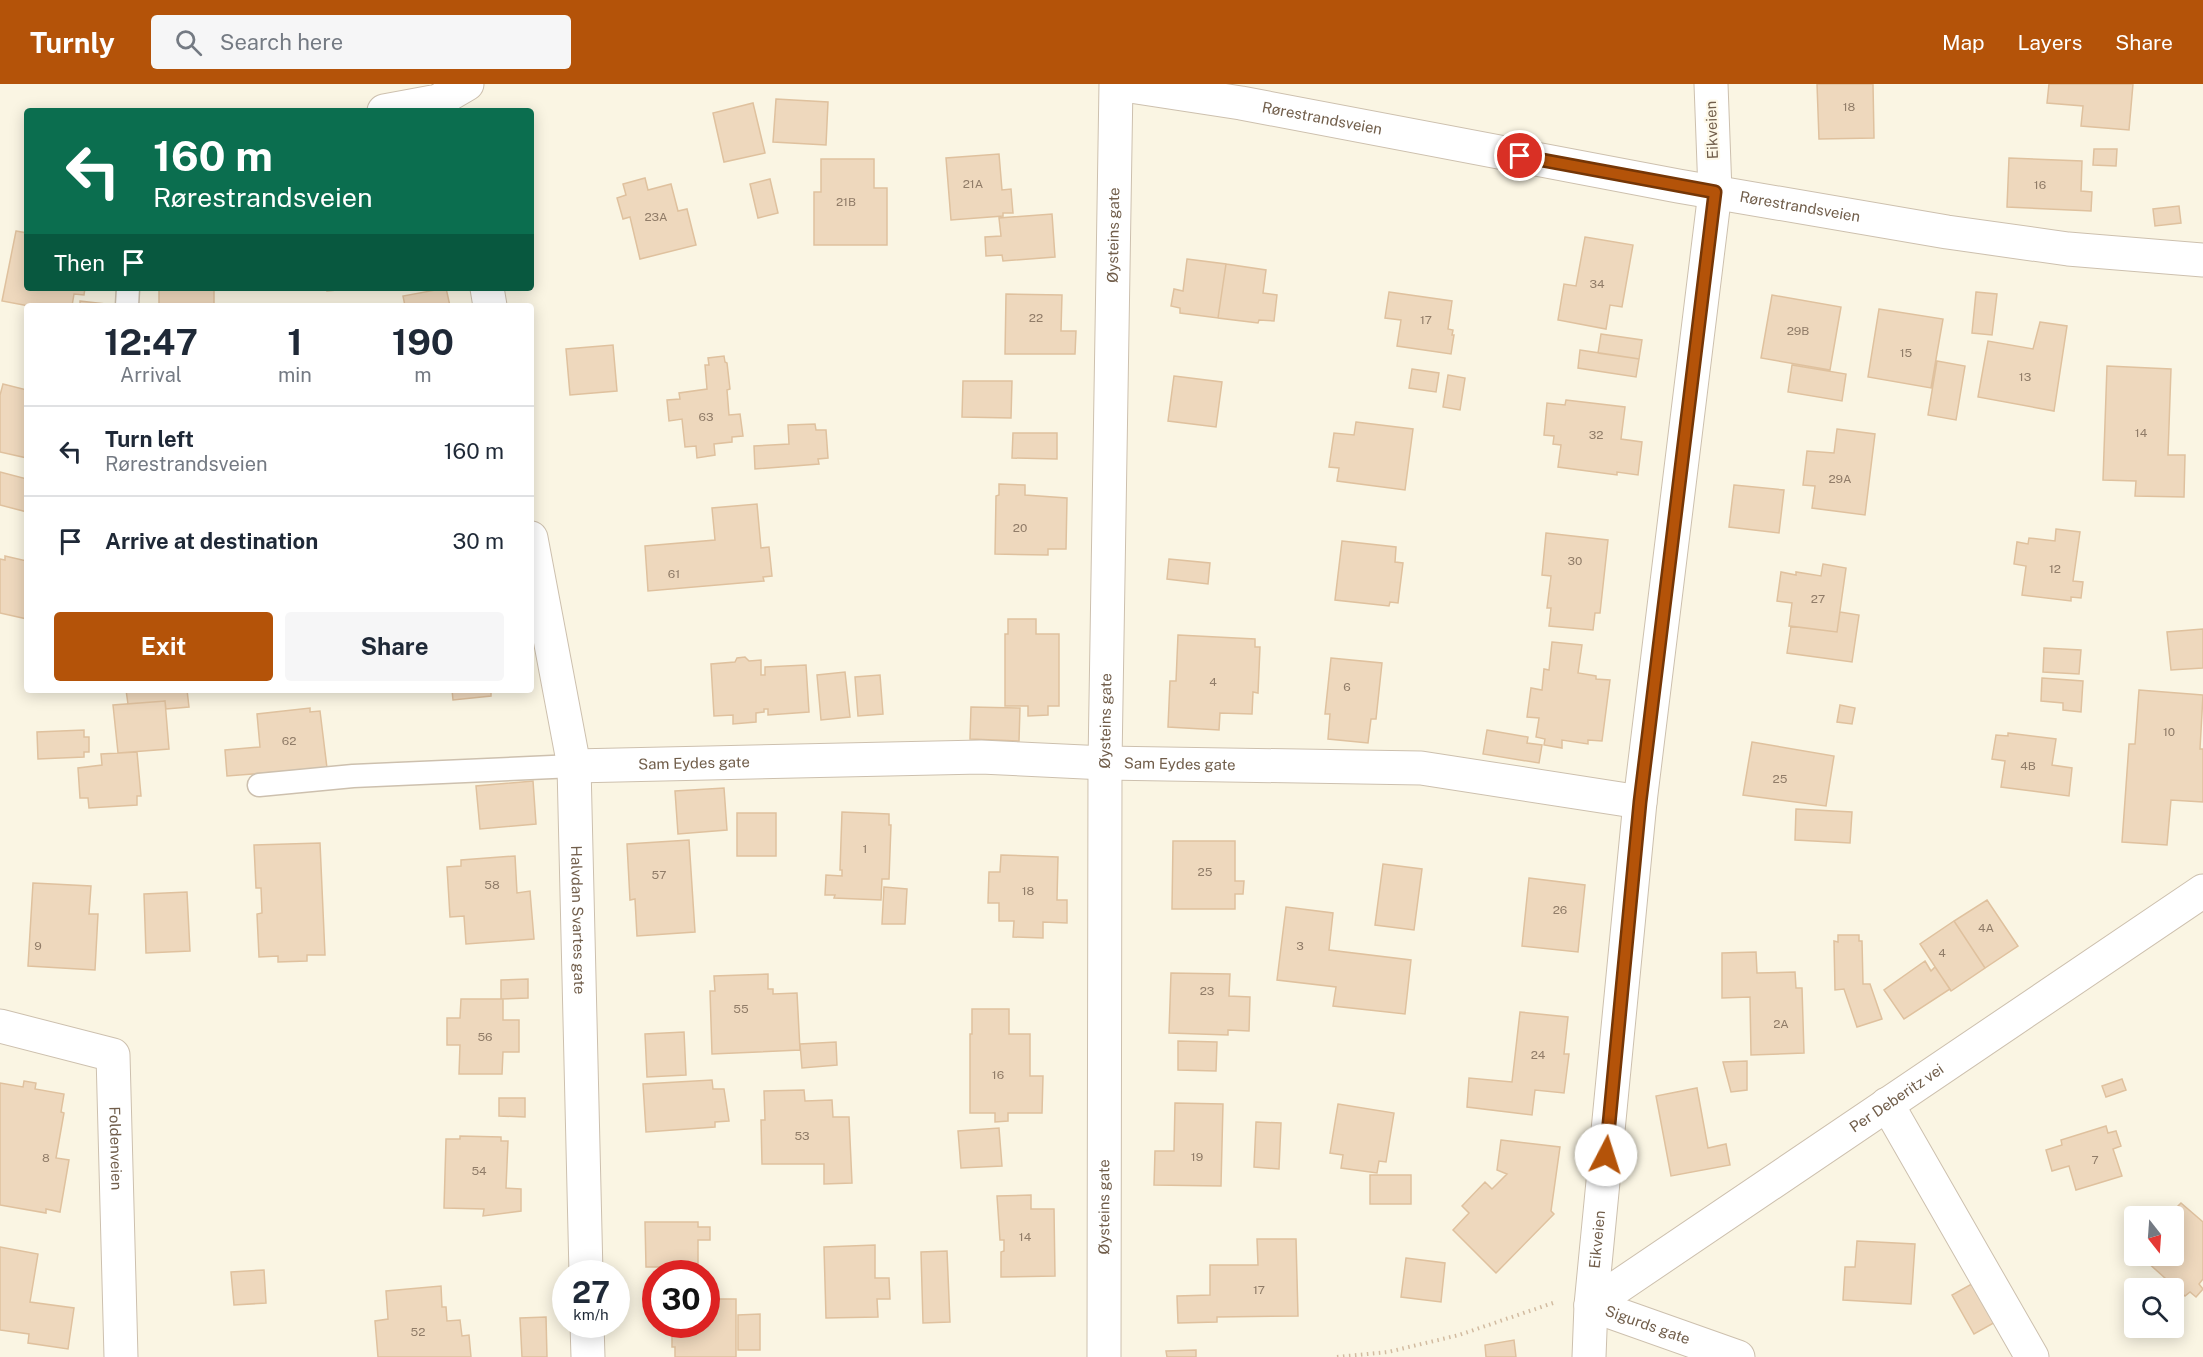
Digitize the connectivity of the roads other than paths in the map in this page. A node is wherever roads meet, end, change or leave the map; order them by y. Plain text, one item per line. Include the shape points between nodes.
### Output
1 (1116, 84) edge
2 (1711, 84) edge
3 (457, 93) edge
4 (400, 108) edge
5 (1715, 192) junction
6 (2203, 260) edge
7 (534, 564) edge
8 (1105, 763) junction
9 (574, 766) junction
10 (259, 785) dead end
11 (1640, 802) junction
12 (2203, 891) edge
13 (0, 1026) edge
14 (1887, 1104) junction
15 (586, 1260) edge
16 (1591, 1305) junction
17 (587, 1338) edge
18 (121, 1357) edge
19 (588, 1357) edge
20 (1104, 1357) edge
21 (1589, 1357) edge
22 (1738, 1357) edge
23 (2032, 1357) edge

1 - 5 street, Rørestrandsveien via 1241,103
1 - 8 street, Øysteins gate
2 - 5 street, Eikveien
3 - 4 street
5 - 6 street, Rørestrandsveien via 2068,249
5 - 11 street, Eikveien
7 - 9 street, Halvdan Svartes gate
8 - 9 street, Sam Eydes gate via 981,757
8 - 11 street, Sam Eydes gate via 1422,768
8 - 20 street, Øysteins gate
9 - 10 lane via 353,776
9 - 15 street, Halvdan Svartes gate
11 - 16 street, Eikveien
12 - 14 street, Per Deberitz vei
13 - 18 street, Foldenveien via 113,1055
14 - 16 street, Per Deberitz vei
14 - 23 street
16 - 21 street, Eikveien
16 - 22 street, Sigurds gate
17 - 19 street

